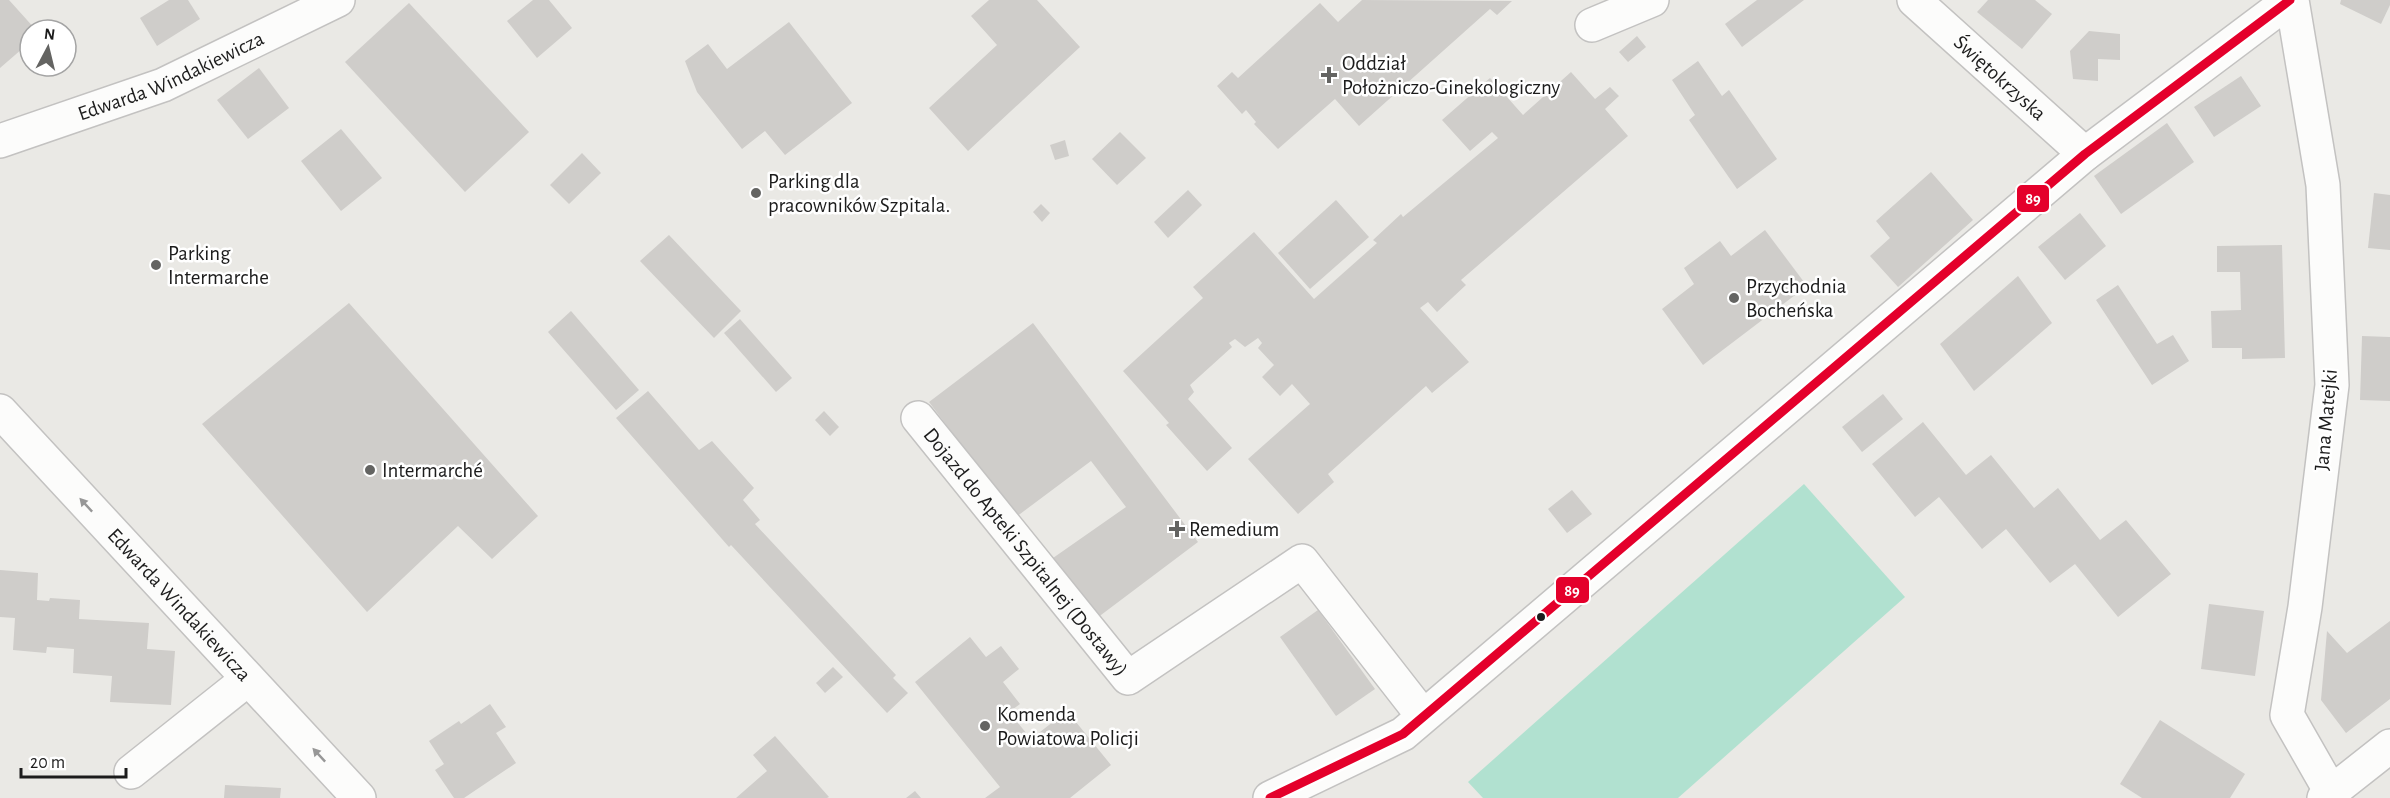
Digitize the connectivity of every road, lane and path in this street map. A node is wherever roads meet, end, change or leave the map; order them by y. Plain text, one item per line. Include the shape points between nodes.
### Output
1 (338, 0) edge
2 (1652, 0) edge
3 (1914, 0) edge
4 (2291, 0) edge
5 (1592, 25) dead end
6 (0, 141) edge
7 (2085, 154) junction
8 (0, 411) edge
9 (918, 418) dead end
10 (11, 443) edge
11 (248, 678) junction
12 (1423, 716) junction
13 (2390, 746) edge
14 (131, 772) dead end
15 (2327, 795) edge
16 (358, 798) edge
17 (1270, 798) edge

1 - 6 street, Edwarda Windakiewicza via 163,85
2 - 5 street
3 - 7 street, Świętokrzyska
4 - 7 street
4 - 15 street, Jana Matejki via 2323,185 2332,385 2305,607 2287,716
7 - 12 street
8 - 10 street, Edwarda Windakiewicza
9 - 12 street, Dojazd do Apteki Szpitalnej (Dostawy) via 1128,678 1302,561
11 -> 10 street, Edwarda Windakiewicza
11 - 14 street
16 -> 11 street, Edwarda Windakiewicza
12 - 17 street via 1402,734
13 - 15 street

